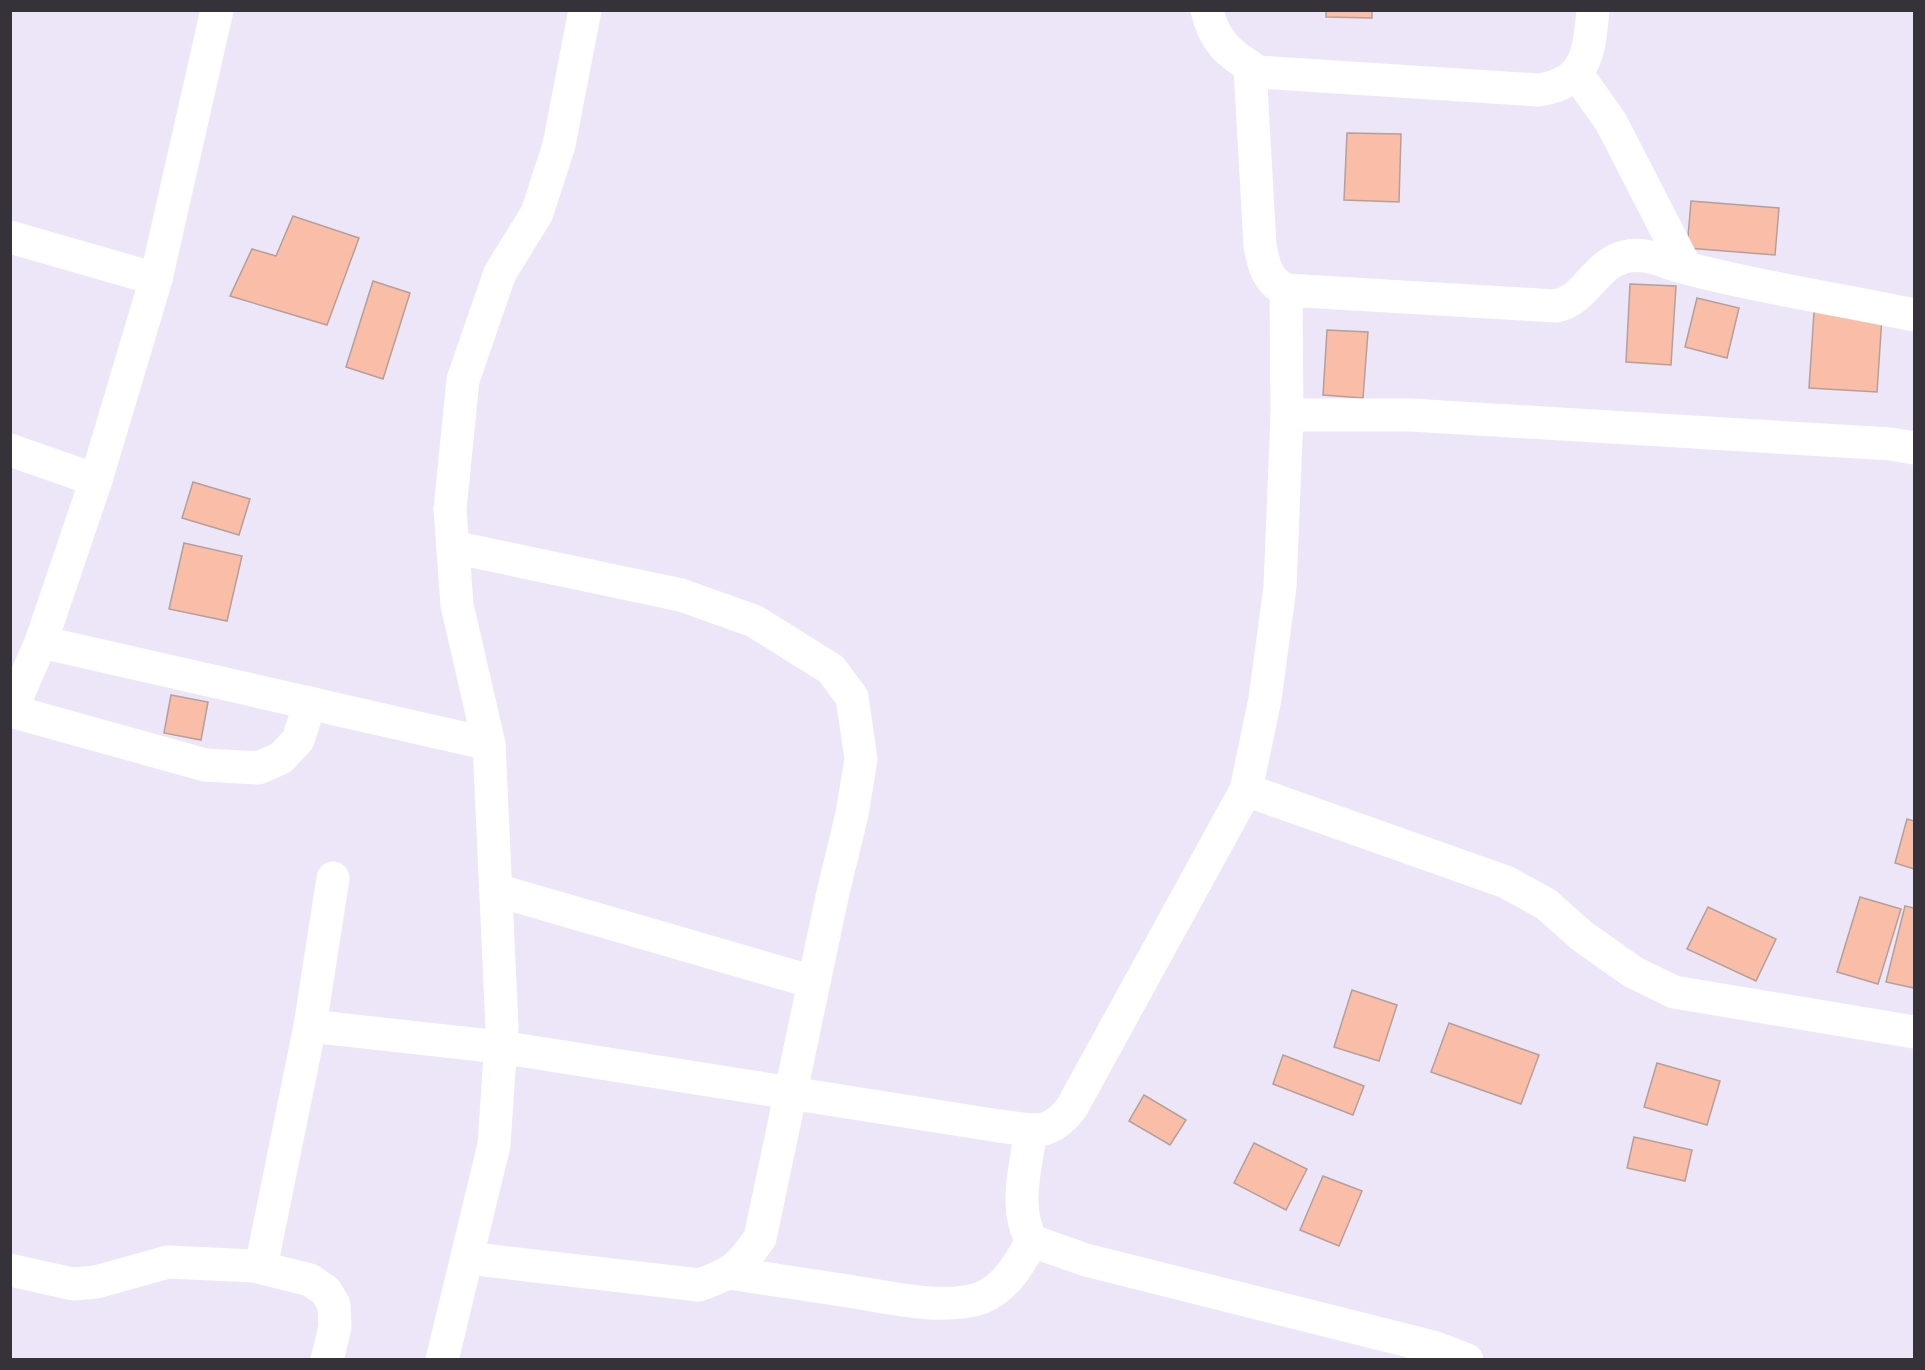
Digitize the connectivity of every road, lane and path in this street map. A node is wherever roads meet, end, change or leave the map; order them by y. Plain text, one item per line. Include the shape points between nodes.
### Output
1 (217, 10) edge
2 (585, 10) edge
3 (1207, 10) edge
4 (1593, 10) edge
5 (1250, 67) junction
6 (1577, 74) junction
7 (10, 237) edge
8 (1686, 268) junction
9 (156, 279) junction
10 (1286, 290) junction
11 (1914, 315) edge
12 (1287, 415) junction
13 (1914, 448) edge
14 (10, 450) edge
15 (96, 480) junction
16 (453, 547) junction
17 (41, 642) junction
18 (310, 703) junction
19 (11, 712) edge
20 (489, 744) junction
21 (1246, 790) junction
22 (333, 878) dead end
23 (496, 890) junction
24 (813, 982) junction
25 (310, 1026) junction
26 (1914, 1032) edge
27 (500, 1047) junction
28 (790, 1093) junction
29 (1031, 1130) junction
30 (1032, 1241) junction
31 (467, 1258) junction
32 (261, 1267) junction
33 (10, 1270) edge
34 (729, 1273) junction
35 (327, 1359) edge
36 (442, 1359) edge
37 (1467, 1359) edge

1 - 9 street
2 - 16 street via 559,145 537,213 500,273 463,380 450,509
3 - 5 street via 1210,26 1227,53
4 - 6 street via 1590,41
5 - 6 street via 1258,72 1538,90 1562,84
5 - 10 street via 1260,246 1266,273
6 - 8 street via 1611,122
7 - 9 street
8 - 10 street via 1642,254 1624,257 1596,273 1568,303 1556,306
8 - 11 street
9 - 15 street
10 - 12 street
12 - 13 street via 1411,415
12 - 21 street via 1280,587 1265,699
14 - 15 street
15 - 17 street
16 - 20 street via 456,605
16 - 24 street via 681,595 754,621 831,669 852,697 861,759
17 - 18 street
17 - 19 street
18 - 19 street via 298,740 281,758 258,768 205,765
18 - 20 street
20 - 23 street
21 - 26 street via 1506,882 1546,903 1582,936 1633,972 1674,992
21 - 29 street via 1072,1107 1060,1124
22 - 25 street
23 - 24 street
23 - 27 street
24 - 28 street
25 - 27 street
25 - 32 street
27 - 28 street
27 - 31 street via 494,1145
28 - 29 street
28 - 34 street via 759,1239 740,1266
29 - 30 street via 1021,1213
30 - 34 street via 1007,1280 983,1297 962,1302 903,1300
30 - 37 street via 1086,1260 1422,1344
31 - 34 street via 699,1285
31 - 36 street
32 - 33 street via 168,1262 96,1282 73,1284
32 - 35 street via 310,1280 326,1291 334,1305 335,1327

